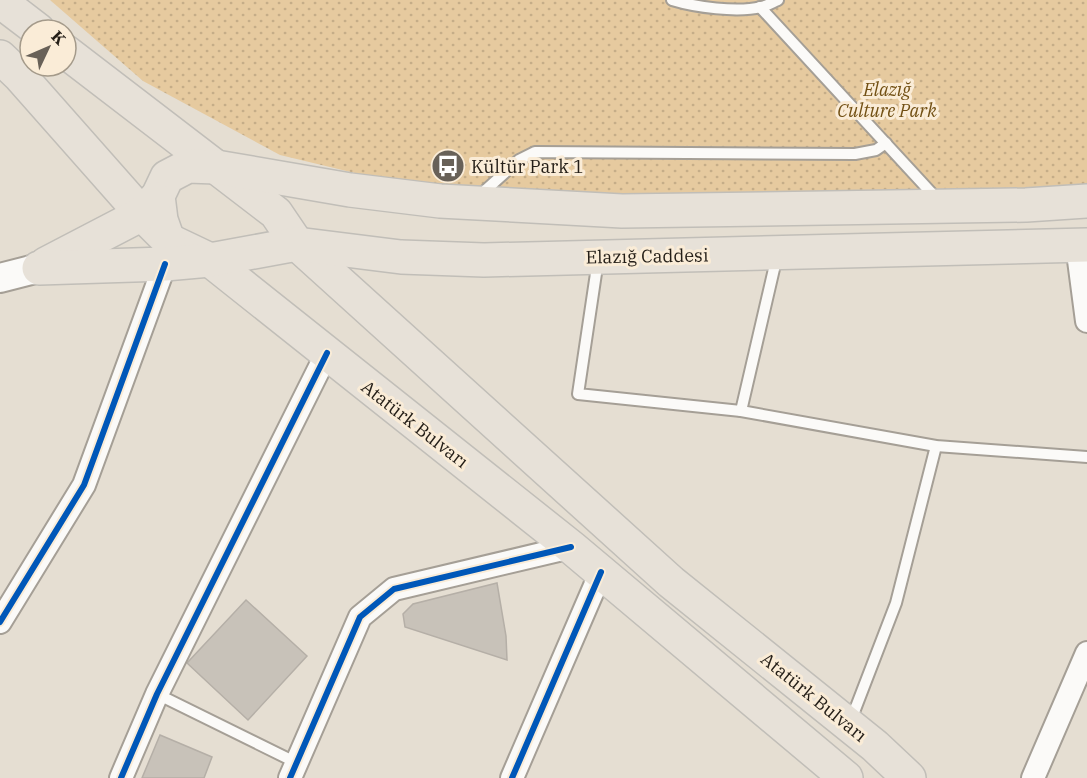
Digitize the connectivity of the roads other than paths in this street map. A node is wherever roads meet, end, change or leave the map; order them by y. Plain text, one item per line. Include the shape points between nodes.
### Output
1 (672, 0) edge
2 (778, 0) edge
3 (0, 1) edge
4 (760, 8) junction
5 (22, 18) edge
6 (0, 57) edge
7 (78, 60) edge
8 (886, 143) junction
9 (216, 166) junction
10 (1087, 201) edge
11 (471, 203) junction
12 (150, 205) junction
13 (945, 207) junction
14 (297, 244) junction
15 (1082, 245) edge
16 (166, 252) junction
17 (778, 252) junction
18 (598, 257) junction
19 (210, 260) junction
20 (39, 268) junction
21 (0, 278) edge
22 (1087, 321) edge
23 (327, 353) junction
24 (741, 411) junction
25 (936, 446) junction
26 (1087, 457) edge
27 (571, 547) junction
28 (601, 572) junction
29 (0, 622) edge
30 (1087, 653) edge
31 (157, 694) junction
32 (849, 725) junction
33 (294, 771) edge
34 (121, 778) edge
35 (512, 778) edge
36 (846, 778) edge
37 (909, 778) edge
38 (1033, 778) edge

1 - 4 lane via 725,9
2 - 4 lane
3 - 5 main road
4 - 8 lane
6 - 12 main road, Atatürk Bulvarı
7 - 9 main road, Atatürk Bulvarı
8 - 11 lane via 876,150 855,154 535,152 519,160
8 - 13 lane
9 - 11 main road via 350,190
9 - 12 main road via 188,166 166,177
9 - 14 main road, Atatürk Bulvarı via 276,213
10 - 13 main road
11 - 13 main road via 622,211
12 - 16 main road, Atatürk Bulvarı
12 - 20 main road
14 - 18 main road, Elazığ Caddesi via 401,257
14 - 19 main road, Elazığ Caddesi
14 - 32 main road, Atatürk Bulvarı via 671,582
15 - 17 main road, Elazığ Caddesi
15 - 22 street
16 - 19 main road, Atatürk Bulvarı
16 - 20 main road
16 - 29 street via 84,485
17 - 18 main road, Elazığ Caddesi
17 - 24 lane
18 - 24 lane via 578,394
19 - 23 main road, Atatürk Bulvarı
20 - 21 street
23 - 27 main road, Atatürk Bulvarı
23 - 31 street
24 - 25 lane
25 - 26 lane
25 - 32 lane via 896,603
27 - 28 main road, Atatürk Bulvarı
27 - 33 street via 393,589 360,617
28 - 35 street
28 - 36 main road, Atatürk Bulvarı
30 - 38 street
31 - 33 lane
31 - 34 street
32 - 37 main road, Atatürk Bulvarı

